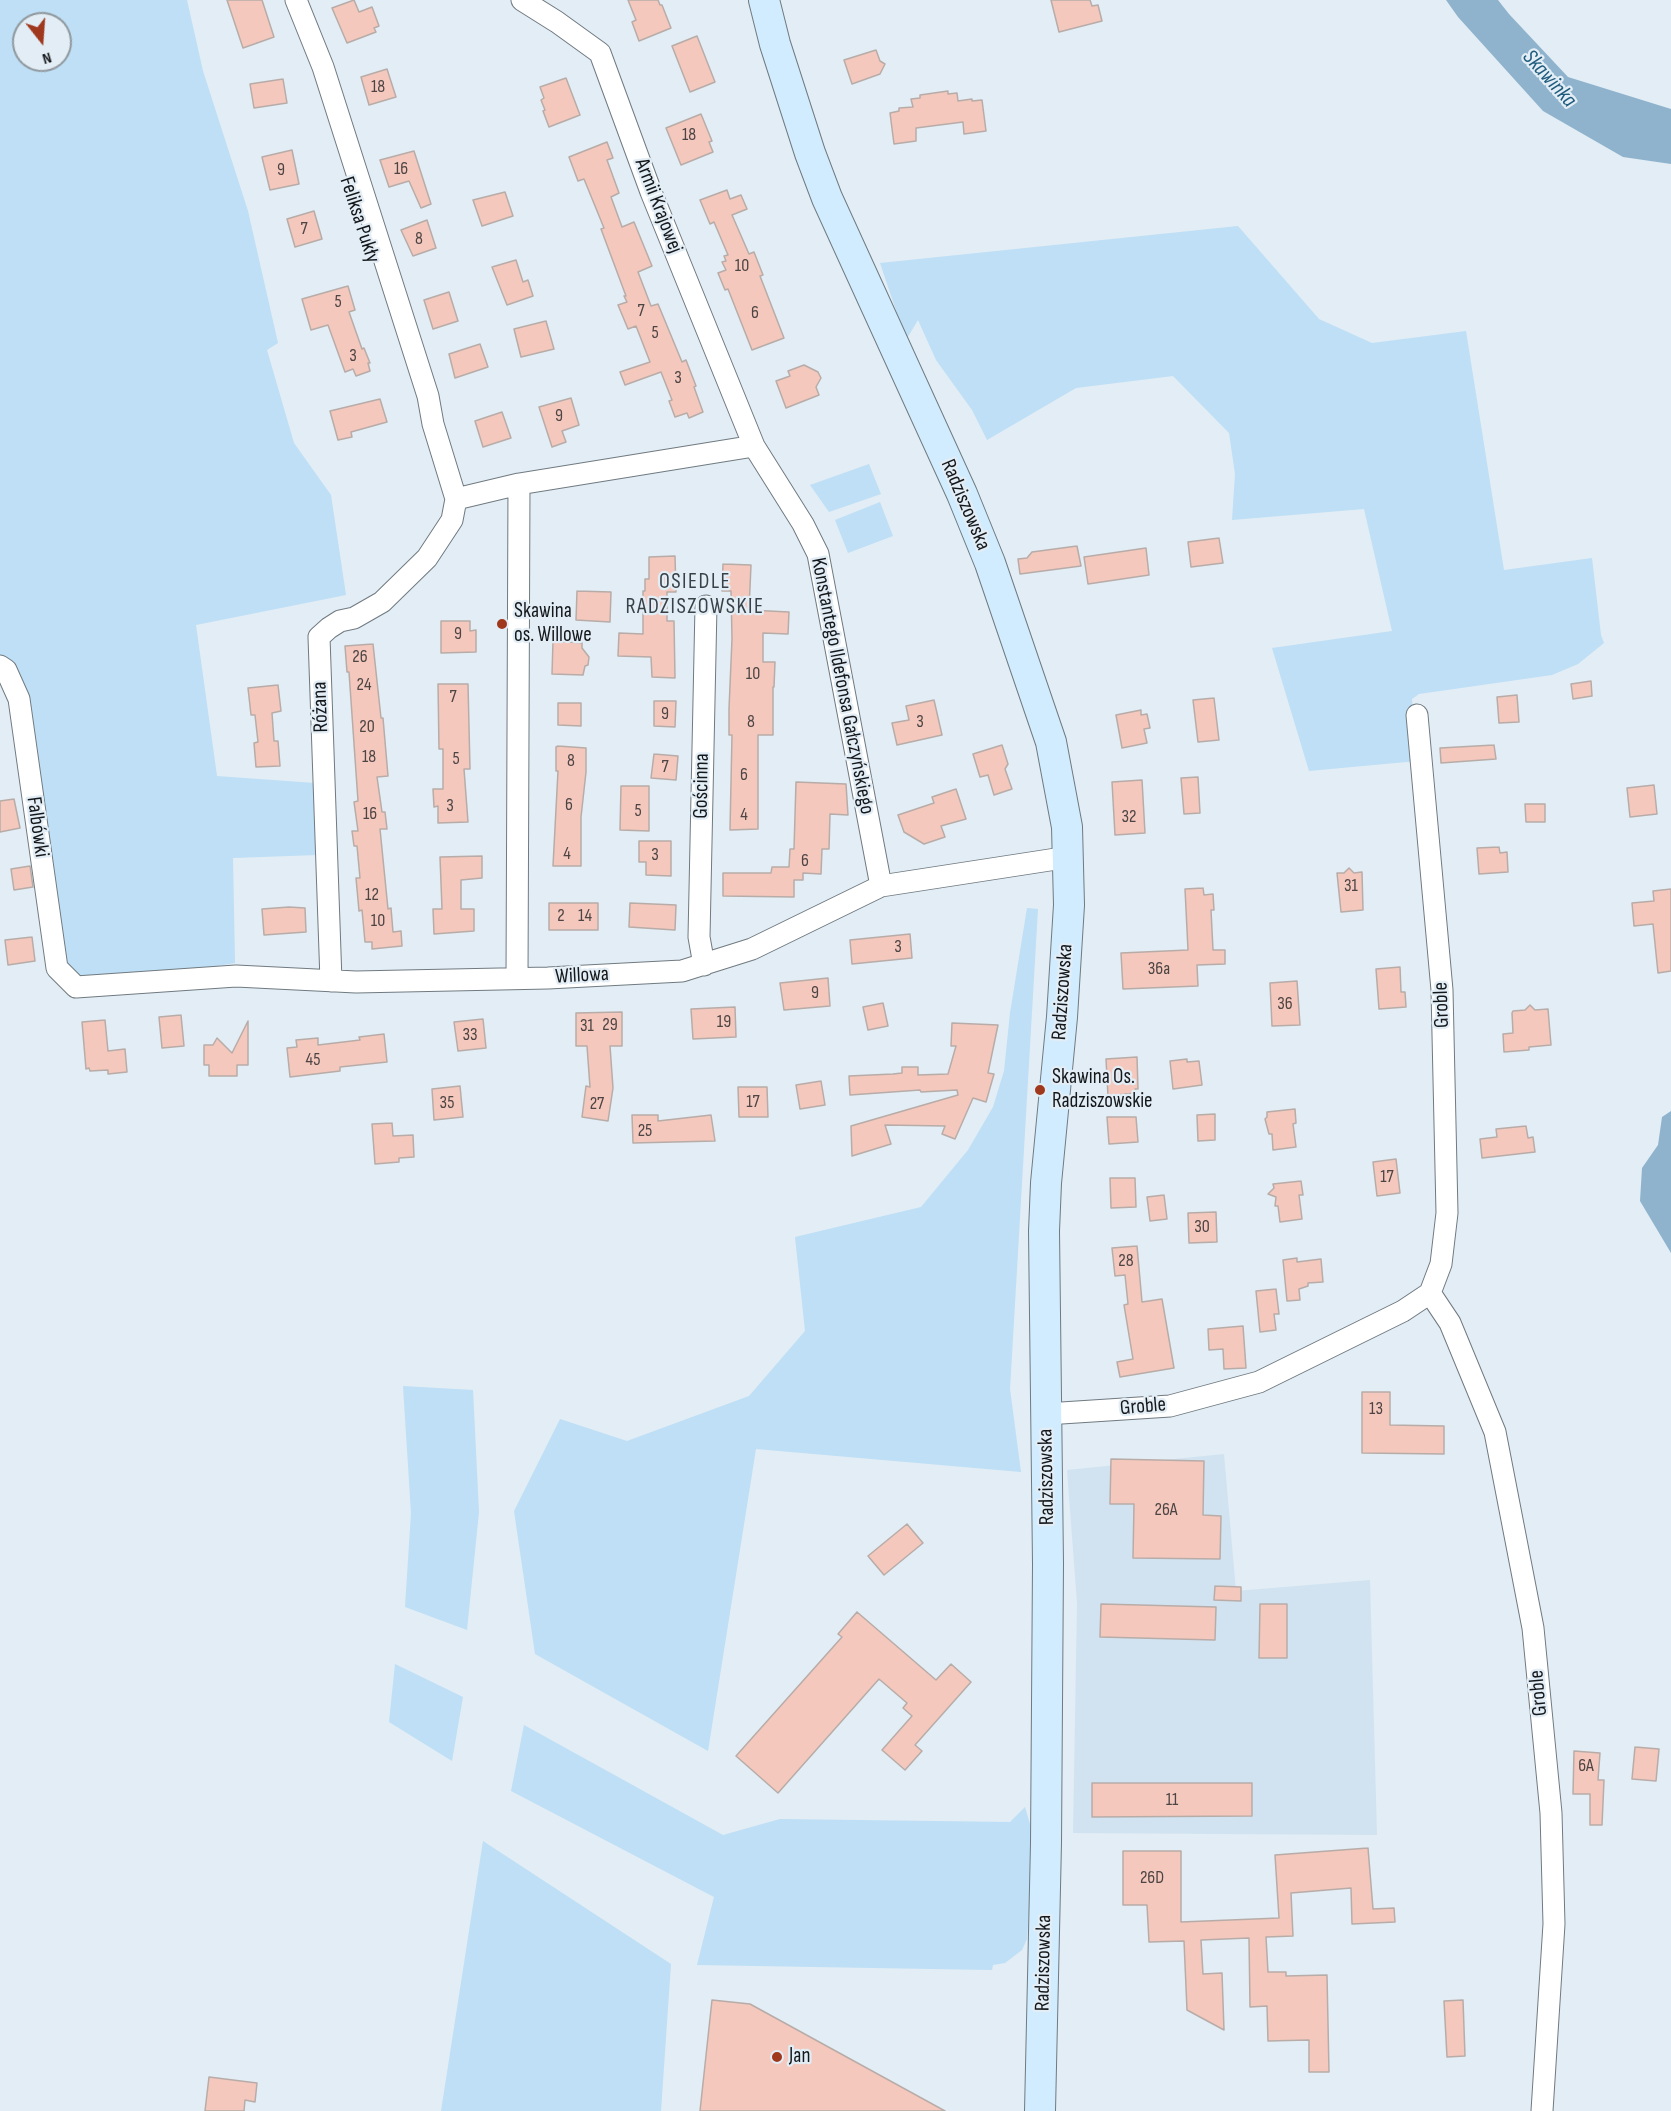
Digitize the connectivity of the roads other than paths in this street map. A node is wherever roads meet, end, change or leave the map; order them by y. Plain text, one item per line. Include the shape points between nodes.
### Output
1 (522, 0) edge
2 (764, 0) edge
3 (298, 6) edge
4 (754, 446) junction
5 (519, 484) junction
6 (456, 499) junction
7 (706, 606) dead end
8 (0, 666) edge
9 (1418, 715) dead end
10 (1069, 857) junction
11 (881, 885) junction
12 (704, 964) junction
13 (517, 978) junction
14 (331, 981) junction
15 (76, 987) joint
16 (1430, 1293) junction
17 (1046, 1414) junction
18 (1040, 2111) edge
19 (1542, 2111) edge

1 - 4 street, Armii Krajowej via 600,53 651,192
2 - 10 street, Radziszowska via 778,55 827,198 990,563 1051,742
3 - 6 street, Feliksa Pukły via 323,67 428,396
4 - 5 street
4 - 11 street, Konstantego Ildefonsa Gałczyńskiego via 818,554
5 - 6 street
5 - 13 street
6 - 14 street, Różana via 452,520 427,558 382,602 354,618 340,621 318,637
7 - 12 street, Gościnna via 699,937
8 - 15 street, Falbówki via 6,670 19,699 57,968
9 - 16 street, Groble via 1442,1002 1447,1213 1441,1264
10 - 11 street, Willowa
10 - 17 street, Radziszowska via 1070,905 1044,1231
11 - 12 street, Willowa via 752,949
12 - 13 street, Willowa via 682,972
13 - 14 street, Willowa
14 - 15 street, Willowa via 236,976
16 - 17 street, Groble via 1403,1311 1259,1382 1170,1406
16 - 19 street, Groble via 1450,1323 1495,1432 1533,1628 1551,1813 1554,1924
17 - 18 street, Radziszowska via 1048,1564

